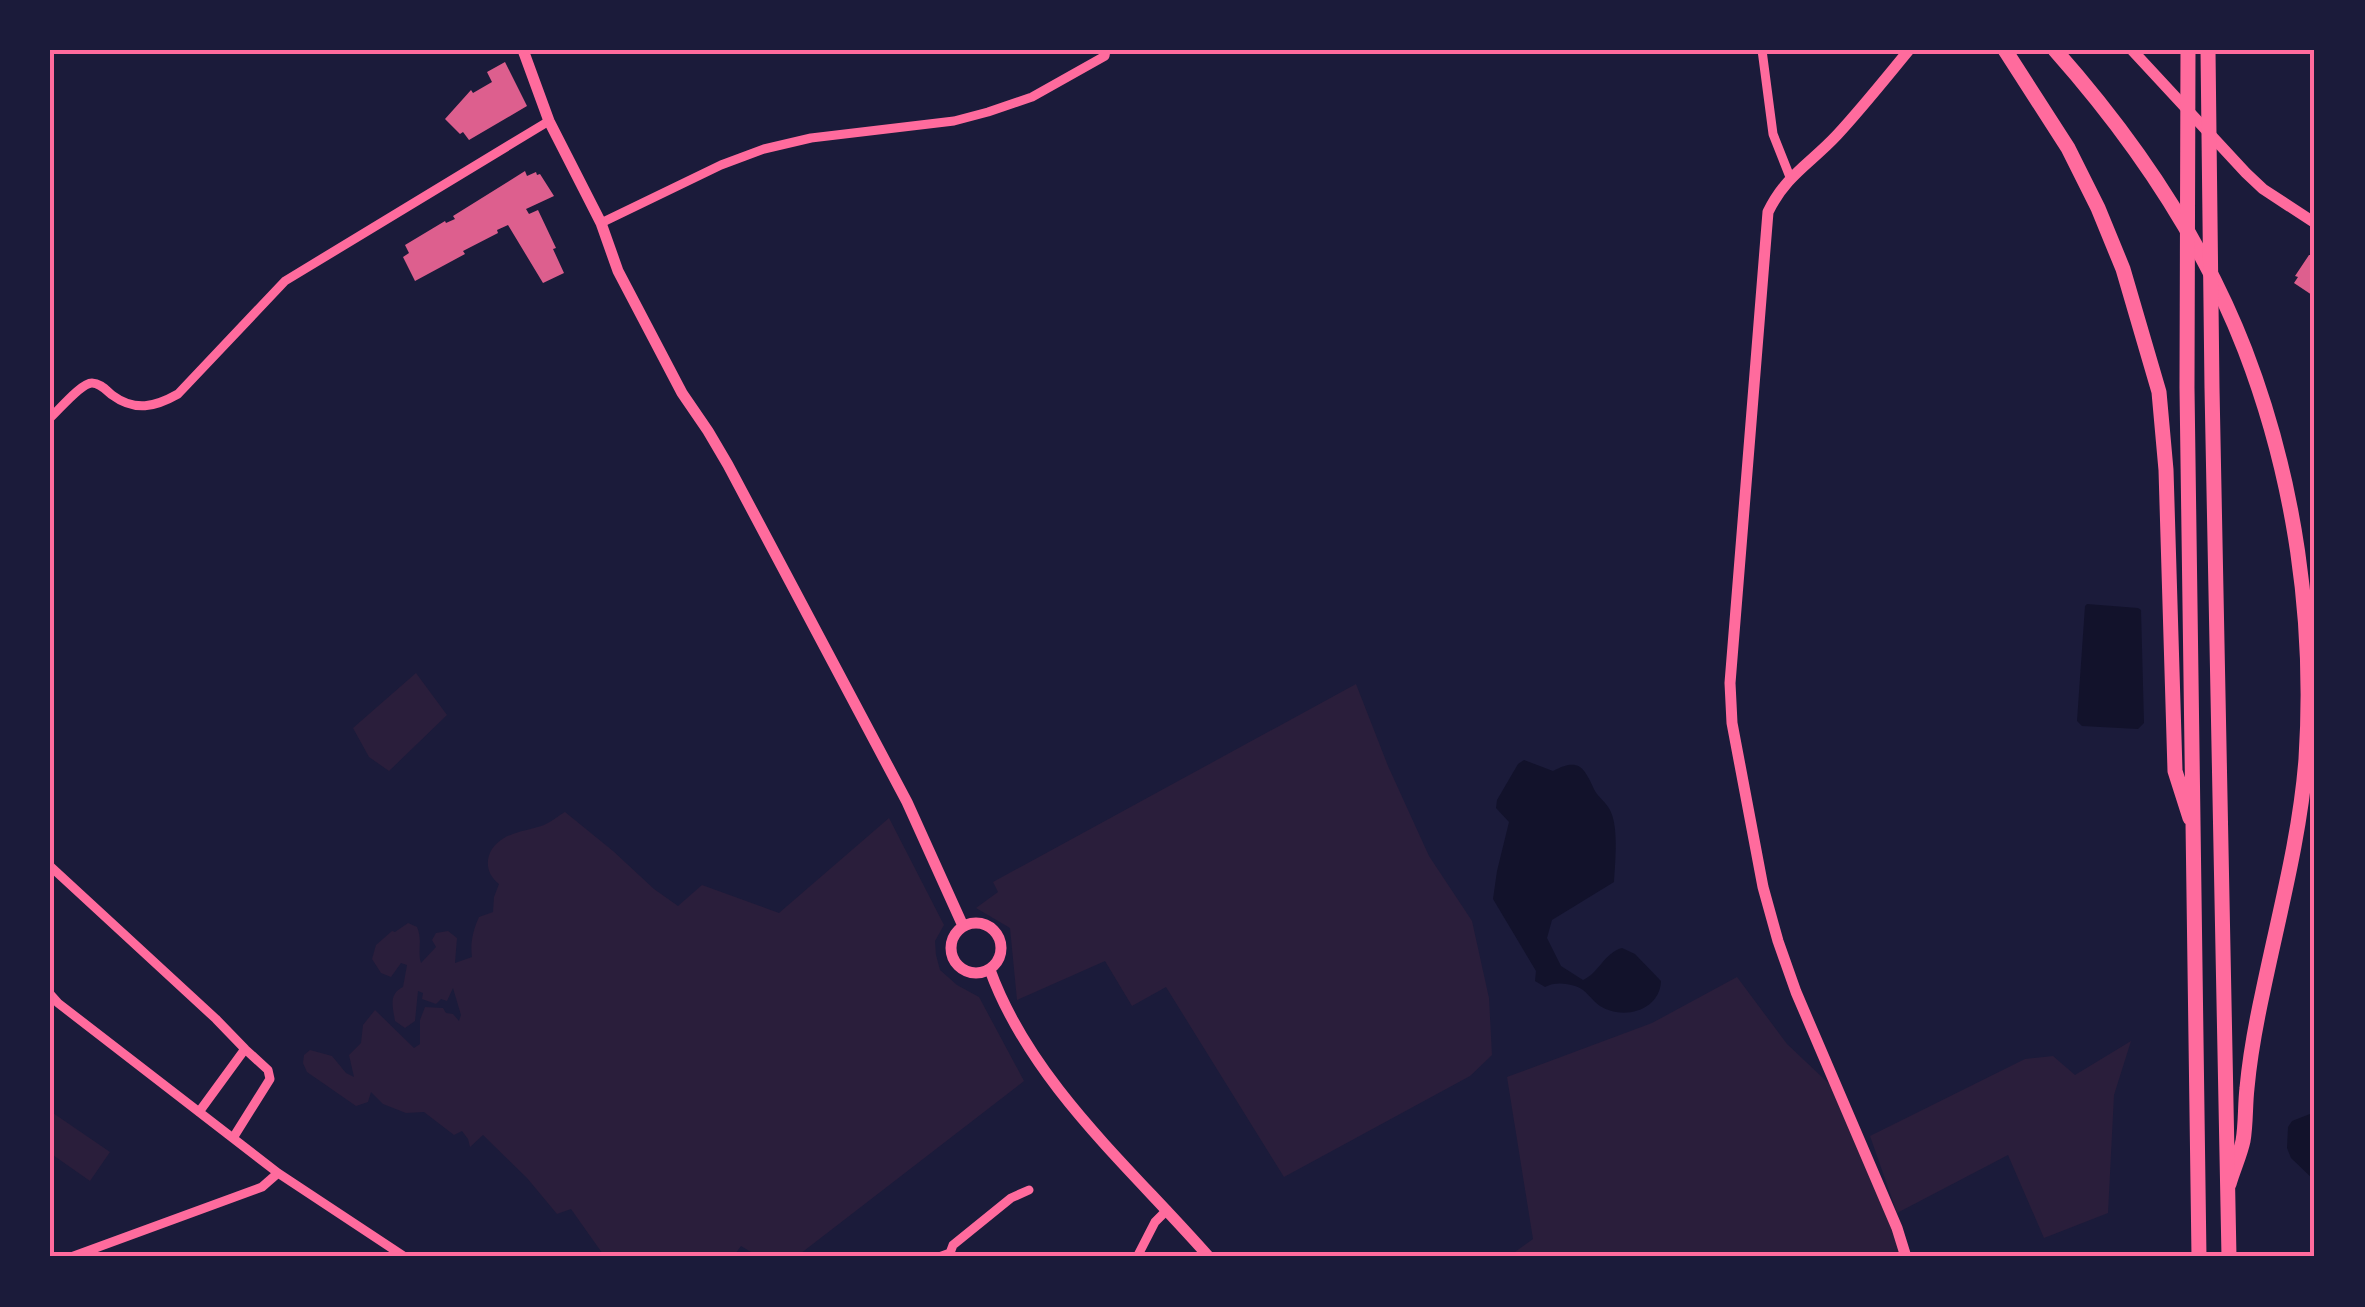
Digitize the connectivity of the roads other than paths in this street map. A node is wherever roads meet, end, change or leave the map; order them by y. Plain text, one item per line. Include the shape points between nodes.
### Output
1 (524, 50) edge
2 (1106, 50) edge
3 (1762, 50) edge
4 (1909, 50) edge
5 (2005, 50) edge
6 (2055, 50) edge
7 (2132, 50) edge
8 (2188, 50) edge
9 (2208, 50) edge
10 (548, 121) junction
11 (1790, 177) junction
12 (2315, 223) edge
13 (601, 224) junction
14 (50, 418) edge
15 (2194, 834) junction
16 (50, 866) edge
17 (963, 926) junction
18 (990, 970) junction
19 (50, 994) edge
20 (245, 1049) junction
21 (199, 1112) junction
22 (233, 1138) junction
23 (278, 1172) junction
24 (2228, 1188) junction
25 (1029, 1190) dead end
26 (1168, 1210) junction
27 (954, 1255) edge
28 (71, 1257) edge
29 (405, 1257) edge
30 (938, 1257) edge
31 (1137, 1257) edge
32 (1209, 1257) edge
33 (1906, 1257) edge
34 (2199, 1257) edge
35 (2229, 1257) edge

1 - 10 street
2 - 13 street via 1032,97 954,121 764,149
3 - 11 street via 1773,134
4 - 11 street via 1833,140
5 - 15 highway via 2098,208 2159,392 2175,772
6 - 24 highway via 2152,174 2199,255 2246,351 2294,529 2308,640 2305,763 2252,1050 2243,1141
7 - 12 street via 2246,174
8 - 15 highway
9 - 24 highway
10 - 13 street
10 - 14 street via 285,281 178,394 147,408 93,383
11 - 33 street via 1768,212 1732,723 1778,941
13 - 17 street via 682,393 728,465 907,802
15 - 34 highway
16 - 20 street
17 - 18 street via 988,926 1000,939 1000,956
17 - 18 street via 952,938 954,962 966,972
18 - 26 street via 1000,1000 1048,1076
19 - 21 street
20 - 21 street
20 - 22 street via 270,1079
21 - 22 street
22 - 23 street
23 - 28 street via 262,1187
23 - 29 street
24 - 35 highway
25 - 27 street via 953,1245
26 - 31 street
26 - 32 street
27 - 30 street

